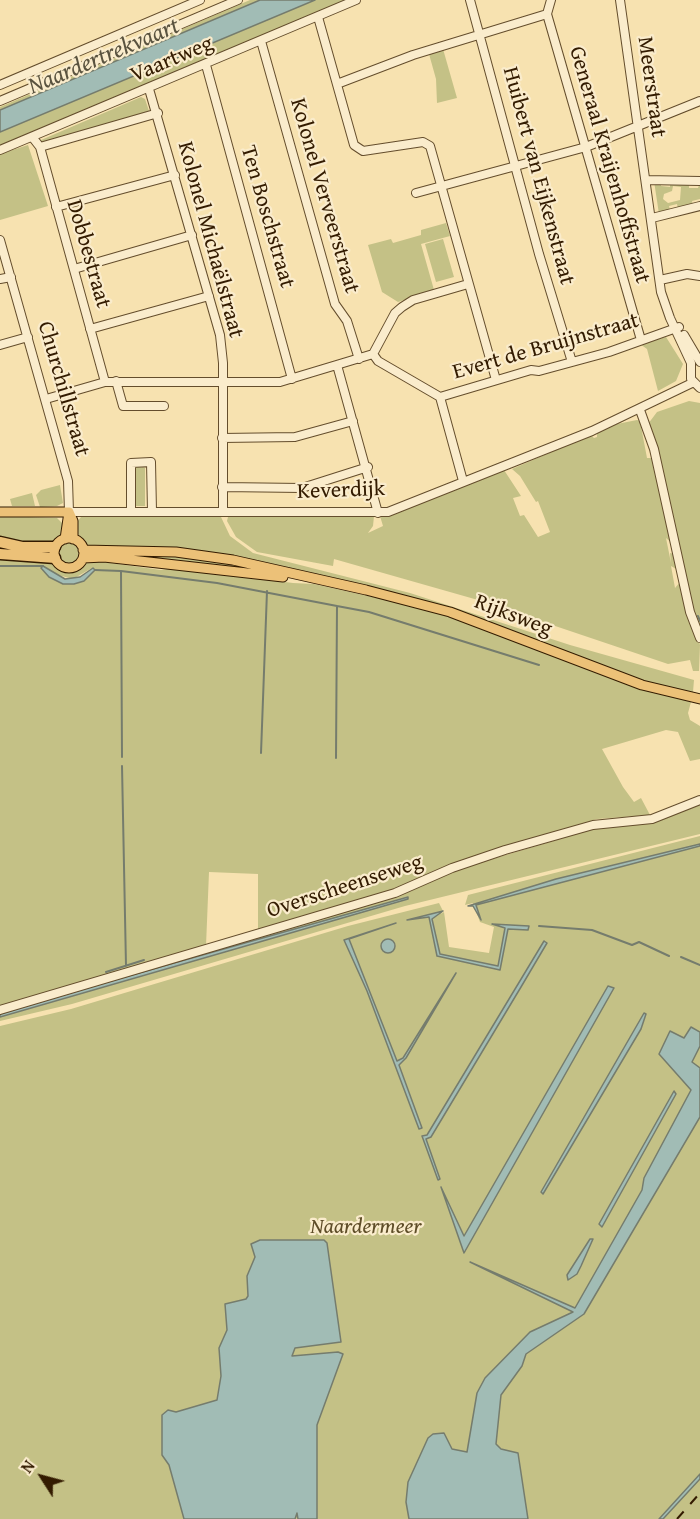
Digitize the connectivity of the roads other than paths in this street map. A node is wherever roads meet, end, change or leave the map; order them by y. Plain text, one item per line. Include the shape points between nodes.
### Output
1 (199, 0) edge
2 (238, 0) edge
3 (356, 0) edge
4 (470, 0) edge
5 (550, 0) edge
6 (620, 0) edge
7 (547, 14) junction
8 (205, 15) junction
9 (318, 17) junction
10 (480, 34) junction
11 (261, 41) junction
12 (206, 65) junction
13 (337, 84) junction
14 (0, 85) edge
15 (149, 89) junction
16 (0, 101) edge
17 (700, 101) edge
18 (158, 113) junction
19 (638, 127) junction
20 (33, 138) junction
21 (40, 147) junction
22 (586, 147) junction
23 (0, 150) edge
24 (515, 165) junction
25 (175, 175) junction
26 (646, 180) junction
27 (700, 181) edge
28 (441, 186) junction
29 (416, 193) dead end
30 (700, 206) edge
31 (56, 207) junction
32 (652, 218) junction
33 (192, 235) junction
34 (0, 240) edge
35 (74, 269) junction
36 (700, 276) edge
37 (11, 277) junction
38 (0, 279) edge
39 (660, 280) junction
40 (468, 284) junction
41 (209, 296) junction
42 (677, 328) junction
43 (90, 329) junction
44 (28, 337) junction
45 (641, 340) junction
46 (0, 345) edge
47 (373, 354) junction
48 (359, 359) junction
49 (572, 362) junction
50 (700, 363) edge
51 (338, 365) junction
52 (692, 370) junction
53 (292, 379) junction
54 (222, 380) junction
55 (496, 380) junction
56 (116, 381) junction
57 (105, 382) junction
58 (692, 383) junction
59 (700, 388) edge
60 (440, 397) junction
61 (46, 399) junction
62 (164, 406) dead end
63 (640, 410) junction
64 (353, 421) junction
65 (222, 438) junction
66 (368, 466) junction
67 (463, 481) junction
68 (222, 487) junction
69 (152, 511) junction
70 (223, 511) junction
71 (0, 512) edge
72 (69, 512) junction
73 (131, 512) junction
74 (378, 513) junction
75 (69, 539) junction
76 (0, 542) edge
77 (55, 553) junction
78 (0, 554) edge
79 (83, 554) junction
80 (700, 638) edge
81 (700, 699) edge
82 (700, 801) edge
83 (0, 1010) edge

1 - 8 street
1 - 14 street
2 - 8 street
3 - 9 street, Vaartweg
4 - 10 street, Huibert van Eijkenstraat
5 - 7 street, Generaal Kraijenhoffstraat
6 - 19 street, Meerstraat
7 - 10 street
7 - 22 street, Generaal Kraijenhoffstraat
8 - 16 street
9 - 11 street, Vaartweg
9 - 13 street
10 - 13 street
10 - 24 street, Huibert van Eijkenstraat
11 - 12 street, Vaartweg
11 - 48 street, Kolonel Verveerstraat via 335,304 347,321
12 - 15 street, Vaartweg
12 - 53 street, Ten Boschstraat
13 - 28 street via 354,146 363,151 428,144
15 - 18 street, Kolonel Michaëlstraat
15 - 20 street, Vaartweg
17 - 19 street
18 - 21 street, Vaartweg
18 - 25 street, Kolonel Michaëlstraat
19 - 22 street
19 - 26 street, Meerstraat
20 - 21 street, Dobbestraat
20 - 23 street, Vaartweg
21 - 31 street, Dobbestraat
22 - 24 street
22 - 45 street, Generaal Kraijenhoffstraat
24 - 28 street
24 - 49 street, Huibert van Eijkenstraat
25 - 31 street
25 - 33 street, Kolonel Michaëlstraat
26 - 27 street
26 - 32 street, Meerstraat
28 - 29 street
28 - 40 street
30 - 32 street
31 - 35 street, Dobbestraat
32 - 39 street, Meerstraat
33 - 35 street
33 - 41 street, Kolonel Michaëlstraat
34 - 37 street, Churchillstraat
35 - 43 street, Dobbestraat
36 - 39 street via 687,274
37 - 38 street
37 - 44 street, Churchillstraat
39 - 42 street, Meerstraat
40 - 47 street via 402,307
40 - 55 street
41 - 43 street
41 - 54 street, Kolonel Michaëlstraat via 220,336
42 - 45 street, Evert de Bruijnstraat
42 - 50 street, Meerstraat
42 - 52 street, Meerstraat
43 - 57 street, Dobbestraat
44 - 46 street
44 - 61 street, Churchillstraat
45 - 49 street, Evert de Bruijnstraat
47 - 48 street
47 - 60 street, Evert de Bruijnstraat via 378,361
48 - 51 street
49 - 55 street, Evert de Bruijnstraat
50 - 52 street
51 - 53 street
51 - 64 street
52 - 58 street
53 - 54 street
54 - 56 street
54 - 65 street, Kolonel Michaëlstraat
55 - 60 street, Evert de Bruijnstraat
56 - 57 street
56 - 62 street via 123,406
57 - 61 street
58 - 59 street
58 - 63 street, Keverdijk
60 - 67 street
61 - 72 street, Churchillstraat via 68,481
63 - 67 street, Keverdijk
63 - 80 street via 654,449 690,612
64 - 65 street via 295,437
64 - 66 street
65 - 68 street, Kolonel Michaëlstraat
66 - 68 street via 302,488
66 - 74 street
67 - 74 street, Keverdijk
68 - 70 street, Kolonel Michaëlstraat
69 - 70 street, Keverdijk
69 - 73 street, Keverdijk
69 - 73 street via 151,462 131,463
70 - 74 street, Keverdijk
71 - 72 main road, Keverdijk
72 - 73 street, Keverdijk
72 - 75 main road, Churchillstraat
75 - 77 main road
75 - 79 main road
76 - 77 highway
77 - 78 highway
77 - 79 main road, Rijksweg via 60,566 71,568
79 - 81 main road, Rijksweg via 310,579 450,612 642,685
82 - 83 street, Overscheenseweg via 652,819 592,825 505,850 395,894

